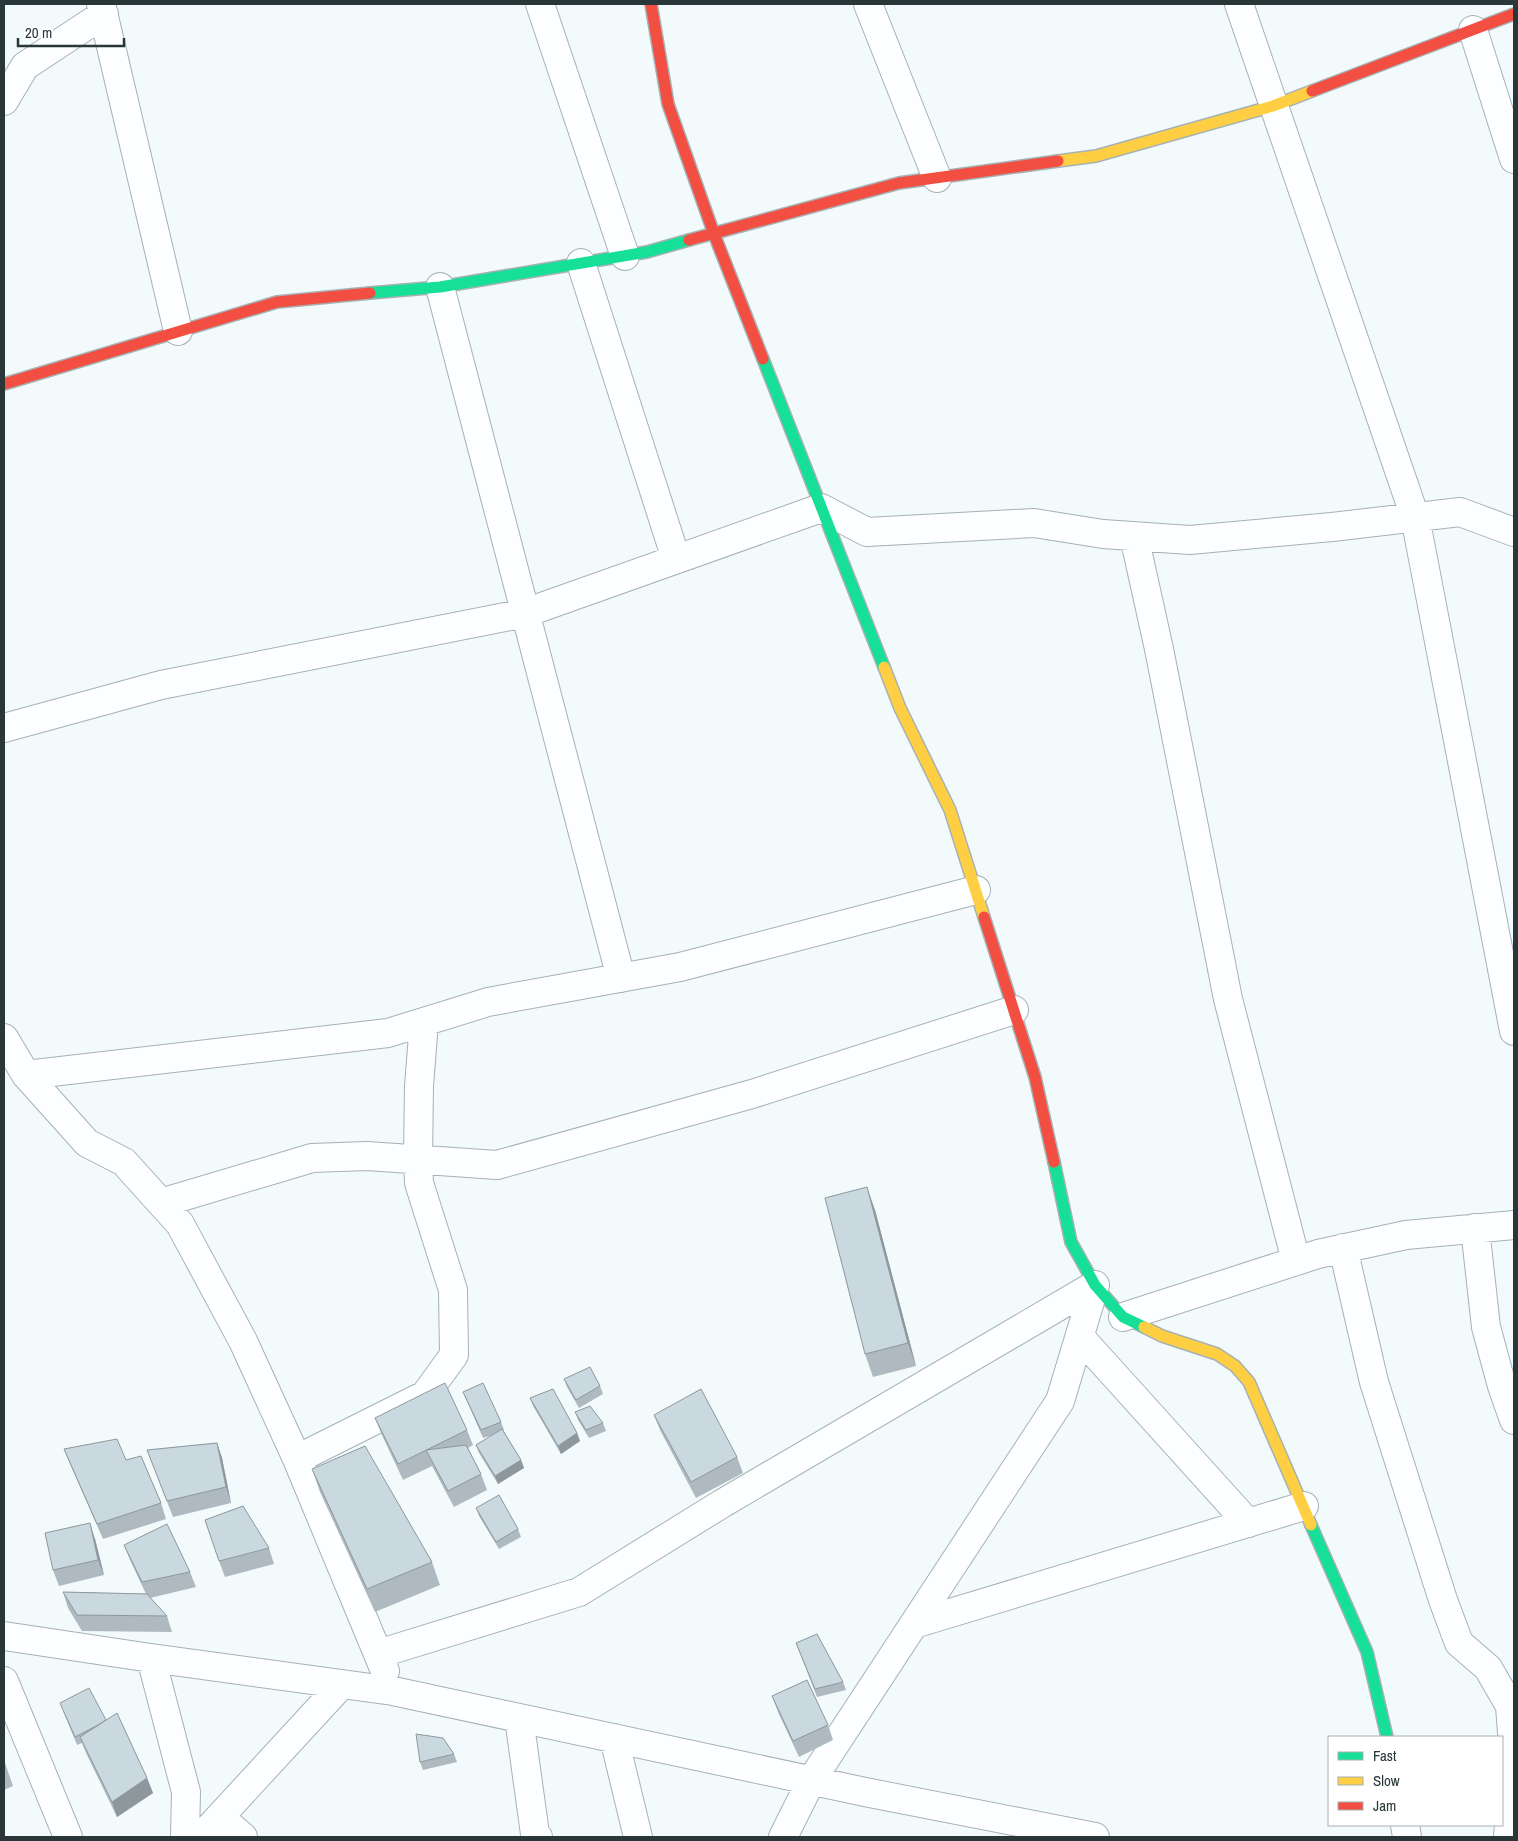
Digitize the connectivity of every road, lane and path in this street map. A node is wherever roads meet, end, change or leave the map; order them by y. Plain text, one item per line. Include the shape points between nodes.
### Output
1 (540, 4) edge
2 (652, 4) edge
3 (868, 4) edge
4 (1239, 4) edge
5 (103, 9) edge
6 (1514, 14) edge
7 (1473, 30) junction
8 (4, 101) edge
9 (1273, 106) junction
10 (1514, 159) edge
11 (937, 178) junction
12 (714, 234) junction
13 (625, 256) junction
14 (581, 263) junction
15 (440, 288) junction
16 (178, 331) junction
17 (4, 384) edge
18 (821, 508) junction
19 (1416, 517) junction
20 (1514, 532) edge
21 (1134, 536) junction
22 (676, 560) junction
23 (525, 612) junction
24 (4, 728) edge
25 (976, 890) junction
26 (622, 978) junction
27 (1014, 1010) junction
28 (424, 1022) junction
29 (1514, 1031) edge
30 (4, 1038) edge
31 (26, 1075) junction
32 (418, 1160) junction
33 (161, 1203) junction
34 (1514, 1225) edge
35 (1475, 1228) junction
36 (1343, 1248) junction
37 (1296, 1261) junction
38 (1095, 1285) junction
39 (1123, 1316) junction
40 (1080, 1337) junction
41 (1514, 1420) edge
42 (297, 1459) junction
43 (1304, 1506) junction
44 (1248, 1523) junction
45 (914, 1624) junction
46 (4, 1636) edge
47 (378, 1654) junction
48 (151, 1658) junction
49 (4, 1681) edge
50 (342, 1684) junction
51 (393, 1691) junction
52 (519, 1718) junction
53 (1387, 1736) edge
54 (614, 1738) junction
55 (812, 1781) junction
56 (220, 1817) junction
57 (68, 1837) edge
58 (185, 1837) edge
59 (201, 1837) edge
60 (243, 1837) edge
61 (538, 1837) edge
62 (638, 1837) edge
63 (783, 1837) edge
64 (1095, 1837) edge
65 (1508, 1837) edge

1 - 13 street
2 - 12 street via 668,104
3 - 11 street
4 - 9 street
5 - 8 street via 25,66
5 - 16 street
6 - 7 street
7 - 9 street
7 - 10 street
9 - 11 street via 1096,156
9 - 19 street
11 - 12 street via 899,183
12 - 13 street
12 - 18 street
13 - 14 street
14 - 15 street
14 - 22 street
15 - 16 street via 277,302
15 - 23 street
16 - 17 street
18 - 21 street via 867,532 1034,523
18 - 22 street
18 - 25 street via 900,708 950,810
19 - 20 street via 1460,512
19 - 21 street via 1190,540
19 - 29 street
21 - 37 street via 1228,999
22 - 23 street
23 - 24 street via 161,684
23 - 26 street
25 - 26 street via 680,967
25 - 27 street
26 - 28 street via 488,1002
27 - 32 street via 752,1094 497,1165
27 - 38 street via 1035,1077 1070,1242
28 - 31 street via 388,1033
28 - 32 street
30 - 31 street
31 - 33 street via 87,1142 124,1162
32 - 33 street via 366,1156 312,1158
32 - 42 street via 419,1182 453,1290 454,1355 425,1395
33 - 42 street via 180,1224 243,1341
34 - 35 street
35 - 36 street via 1406,1234
35 - 41 street via 1486,1327
36 - 37 street
36 - 65 street via 1374,1382 1443,1600 1460,1642 1488,1668 1510,1706 1514,1759
37 - 39 street
38 - 39 street
38 - 40 street
38 - 47 street via 723,1503 579,1592
39 - 43 street via 1162,1336 1217,1354 1235,1366 1249,1382
40 - 44 street
40 - 45 street via 1060,1401
42 - 47 street
43 - 44 street
43 - 53 street via 1367,1652
44 - 45 street
45 - 55 street
46 - 48 street
47 - 51 street
48 - 50 street
48 - 58 street via 186,1792
49 - 57 street
50 - 51 street
50 - 56 street
51 - 52 street
52 - 54 street
52 - 61 street
54 - 55 street
54 - 62 street
55 - 63 street
55 - 64 street
56 - 59 street
56 - 60 street

